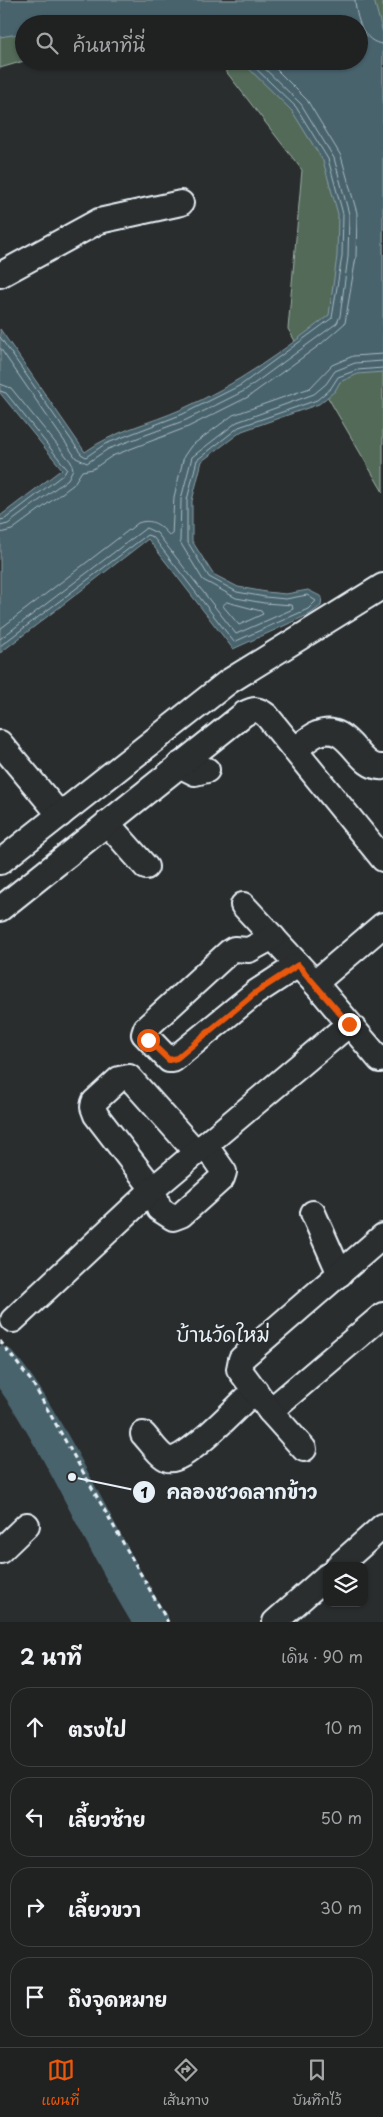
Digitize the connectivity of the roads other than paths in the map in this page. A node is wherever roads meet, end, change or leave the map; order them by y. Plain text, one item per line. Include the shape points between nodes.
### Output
1 (181, 203) dead end
2 (0, 275) edge
3 (383, 586) edge
4 (0, 743) edge
5 (295, 750) junction
6 (180, 765) junction
7 (383, 767) edge
8 (207, 770) dead end
9 (60, 815) junction
10 (107, 823) junction
11 (383, 859) edge
12 (0, 862) edge
13 (146, 867) dead end
14 (243, 905) dead end
15 (0, 909) edge
16 (383, 925) edge
17 (273, 937) junction
18 (298, 965) junction
19 (315, 984) junction
20 (349, 1024) junction
21 (380, 1060) dead end
22 (200, 1149) junction
23 (153, 1189) junction
24 (313, 1213) dead end
25 (379, 1246) edge
26 (340, 1274) junction
27 (383, 1316) edge
28 (14, 1320) dead end
29 (254, 1390) junction
30 (270, 1411) junction
31 (143, 1434) dead end
32 (304, 1449) dead end
33 (27, 1525) dead end
34 (383, 1526) edge
35 (0, 1551) edge
36 (342, 1562) edge
37 (323, 1580) edge
38 (275, 1622) edge

1 - 2 street via 99,222
3 - 9 street via 228,682
4 - 9 street
5 - 6 street via 267,716 254,709
5 - 7 street via 316,734 330,730 341,736 371,765
5 - 11 street
6 - 8 street via 195,773
6 - 10 street
9 - 12 street
10 - 13 street
10 - 15 street
14 - 17 street
16 - 19 street
17 - 18 street
17 - 18 street via 249,950 229,952 146,1028 144,1034 148,1040 169,1060 177,1058 255,993
18 - 19 street
19 - 20 street
20 - 21 street
20 - 22 street
22 - 23 street
22 - 23 street via 224,1172 222,1178 181,1215 173,1218 164,1214 159,1209
22 - 23 street via 130,1077 119,1079 94,1102 93,1107
23 - 28 street
24 - 26 street
25 - 26 street
26 - 29 street via 241,1359 239,1369
27 - 30 street
29 - 30 street
29 - 31 street via 189,1452 173,1460 166,1459
30 - 32 street
33 - 35 street
34 - 36 street
37 - 38 street

